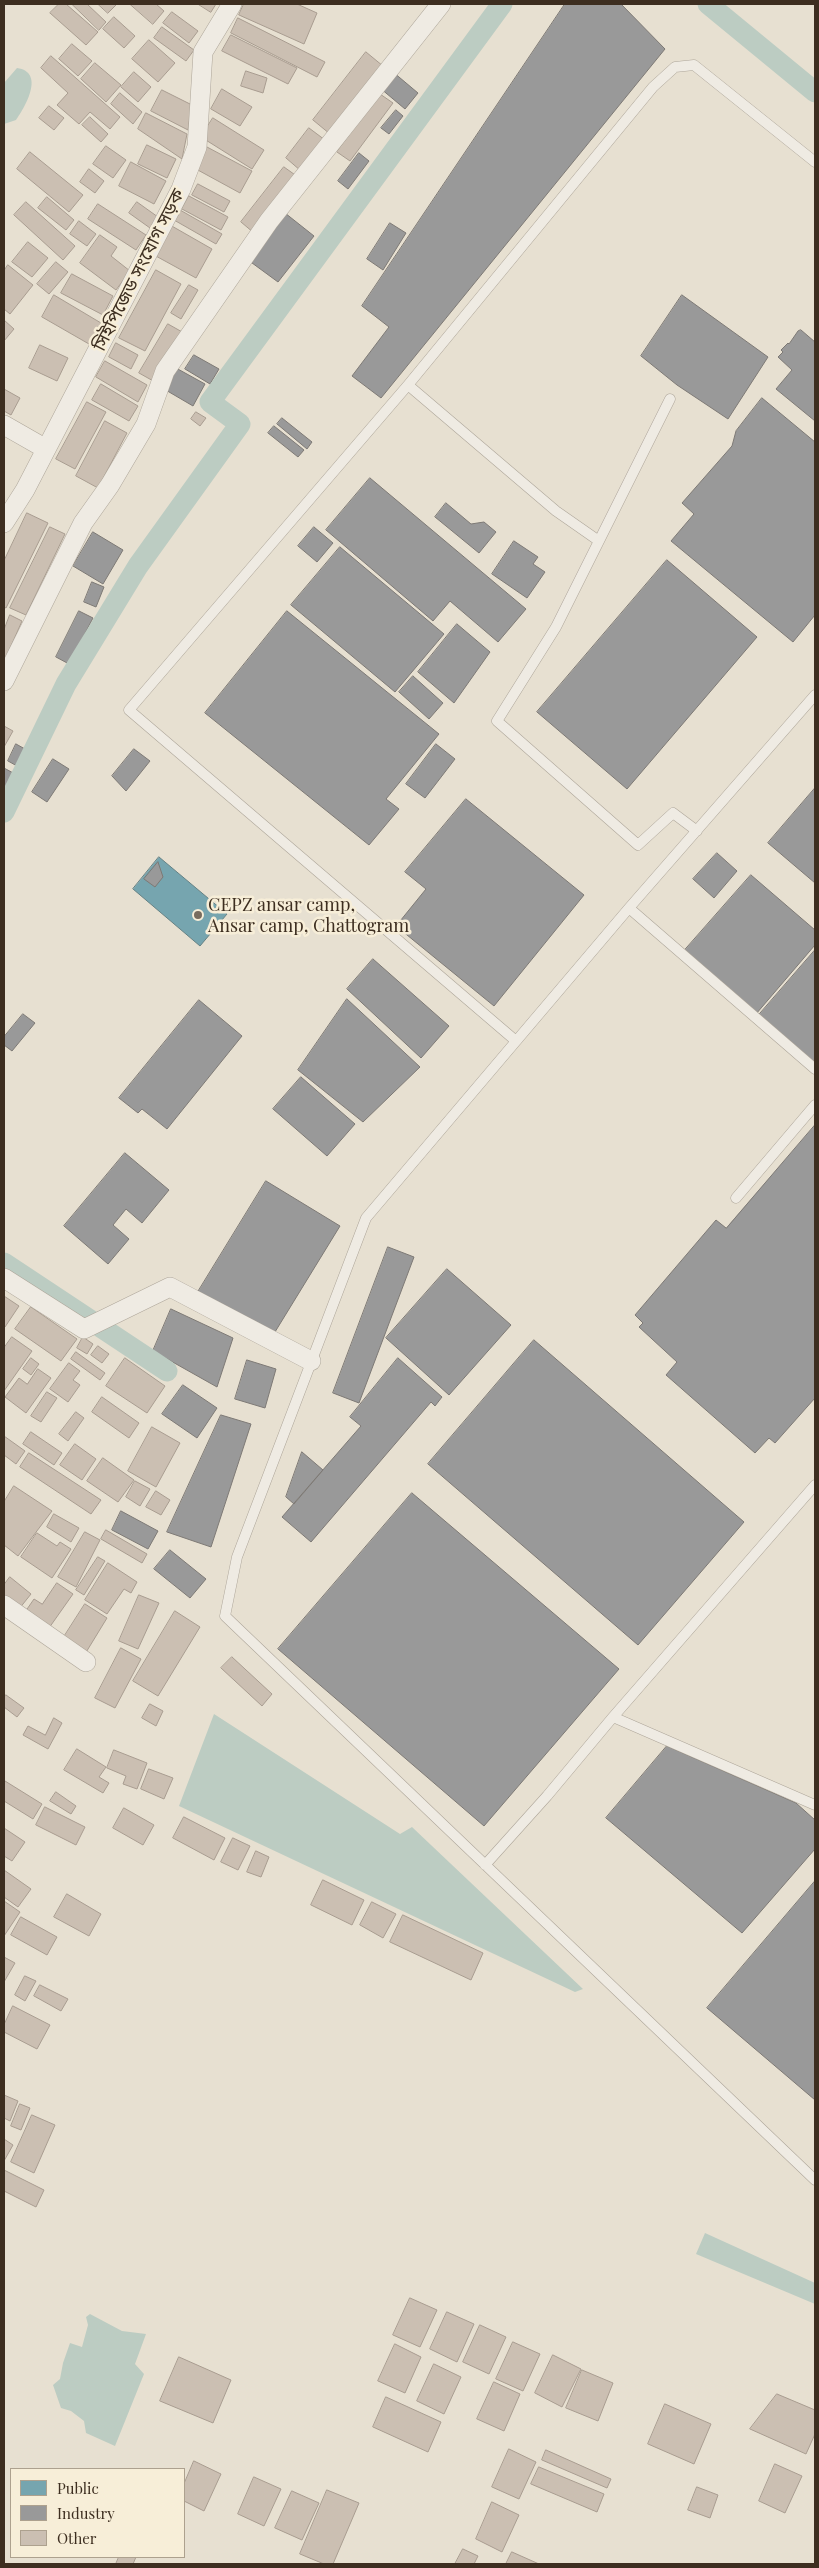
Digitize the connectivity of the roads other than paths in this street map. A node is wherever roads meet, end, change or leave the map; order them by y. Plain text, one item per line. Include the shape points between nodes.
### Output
1 (232, 4) edge
2 (440, 4) edge
3 (815, 162) edge
4 (408, 385) junction
5 (670, 399) dead end
6 (4, 425) edge
7 (46, 449) junction
8 (4, 523) edge
9 (598, 541) junction
10 (4, 681) edge
11 (815, 696) edge
12 (697, 831) junction
13 (629, 908) junction
14 (516, 1041) junction
15 (815, 1069) edge
16 (815, 1105) edge
17 (736, 1198) dead end
18 (4, 1278) edge
19 (311, 1361) junction
20 (815, 1485) edge
21 (4, 1604) edge
22 (86, 1662) dead end
23 (613, 1717) junction
24 (815, 1805) edge
25 (485, 1865) junction
26 (815, 2180) edge

1 - 7 street, সিইপিজেড সংযোগ সড়ক via 203,52 197,147 181,189
2 - 10 street via 269,221 165,371 146,424 83,523
3 - 4 lane via 694,65 675,67 653,87
4 - 9 lane via 556,511
4 - 14 lane via 129,710
5 - 9 lane
6 - 7 street
7 - 8 street, সিইপিজেড সংযোগ সড়ক
9 - 12 lane via 556,627 497,721 638,845 673,813
11 - 12 lane
12 - 13 lane
13 - 14 lane
13 - 15 lane
14 - 19 lane via 366,1218
16 - 17 lane
18 - 19 street via 84,1329 170,1286
19 - 25 lane via 237,1557 225,1616
20 - 23 lane
21 - 22 street
23 - 24 lane
23 - 25 lane via 548,1796
25 - 26 lane

